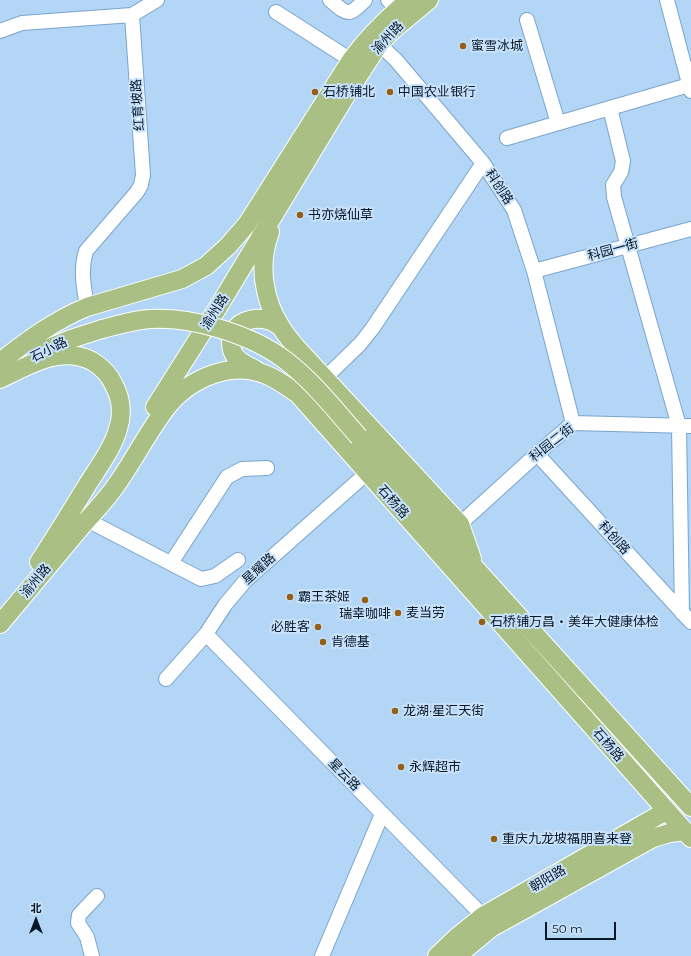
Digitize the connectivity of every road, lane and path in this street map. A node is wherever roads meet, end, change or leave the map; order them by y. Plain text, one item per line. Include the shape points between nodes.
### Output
1 (157, 0) edge
2 (330, 0) edge
3 (365, 0) edge
4 (429, 0) edge
5 (667, 0) edge
6 (398, 3) edge
7 (276, 12) dead end
8 (132, 15) junction
9 (527, 20) dead end
10 (0, 31) edge
11 (379, 44) junction
12 (351, 60) junction
13 (690, 88) edge
14 (610, 108) junction
15 (558, 123) junction
16 (507, 138) dead end
17 (483, 163) junction
18 (280, 205) junction
19 (691, 229) edge
20 (627, 246) junction
21 (534, 270) junction
22 (87, 307) junction
23 (281, 328) junction
24 (0, 362) edge
25 (269, 376) junction
26 (0, 378) edge
27 (325, 378) junction
28 (573, 423) junction
29 (685, 426) edge
30 (359, 437) joint
31 (537, 454) junction
32 (267, 468) dead end
33 (367, 473) junction
34 (460, 524) junction
35 (81, 527) junction
36 (238, 560) dead end
37 (171, 563) junction
38 (475, 568) junction
39 (687, 617) edge
40 (0, 623) edge
41 (206, 634) junction
42 (166, 679) dead end
43 (684, 791) edge
44 (691, 807) edge
45 (666, 811) junction
46 (382, 814) junction
47 (688, 835) edge
48 (614, 851) junction
49 (97, 896) dead end
50 (483, 916) junction
51 (92, 956) edge
52 (322, 956) edge
53 (437, 956) edge
54 (457, 956) edge

1 - 8 street
2 - 3 street via 349,13
4 - 11 main road, 渝州路
5 - 13 street
6 - 12 main road, 渝州路
7 - 12 street
8 - 10 street via 22,23
8 - 22 street, 红育坡路 via 142,185 86,251 82,270
9 - 15 street
11 - 17 street via 396,60
11 - 18 main road, 渝州路
12 - 22 main road, 渝州路 via 247,224 228,246 206,266 182,279
13 - 14 street
14 - 15 street
14 - 20 street via 623,161 621,172 613,185 614,197
15 - 16 street
17 - 21 street, 科创路 via 514,210
17 - 27 street, 科创路 via 372,329
18 - 23 main road via 266,242 263,268 272,310
18 - 35 main road, 渝州路
19 - 20 street, 科园一街
20 - 21 street, 科园一街
20 - 29 street
21 - 28 street, 科创路
22 - 24 main road, 渝州路 via 48,326
23 - 25 main road via 265,320 251,320 238,326 231,338 235,356 248,366
23 - 27 main road
25 - 33 main road, 石杨路 via 298,394
25 - 35 main road, 石杨路 via 238,370 224,371 184,389 166,408 116,486
26 - 30 main road, 石小路, bridge via 38,352 71,339 141,320 177,320 218,328 255,341 285,360 312,385
26 - 40 main road via 55,356 72,355 86,358 109,375 120,400 121,414 118,429 106,455
27 - 34 main road
28 - 29 street, 科园二街
28 - 31 street, 科园二街
29 - 39 street
30 - 38 main road, 石杨路
31 - 34 street, 科园二街
31 - 39 street, 科创路
32 - 37 street via 242,469 226,477
33 - 41 street, 星耀路 via 245,581
33 - 45 main road, 石杨路
34 - 38 main road
35 - 37 street
35 - 40 main road, 渝州路
36 - 37 street via 215,576 201,579
38 - 43 main road, 石杨路
41 - 42 street, 星耀路
41 - 46 street, 星云路
43 - 44 main road, 石杨路
45 - 47 main road, 石杨路
45 - 48 main road, 朝阳路
46 - 50 street, 星云路
46 - 52 street
47 - 48 main road, 朝阳路 via 670,833
48 - 50 main road, 朝阳路
48 - 54 main road, 朝阳路 via 491,928
49 - 51 street via 79,915 78,923 87,937
50 - 53 main road, 朝阳路

